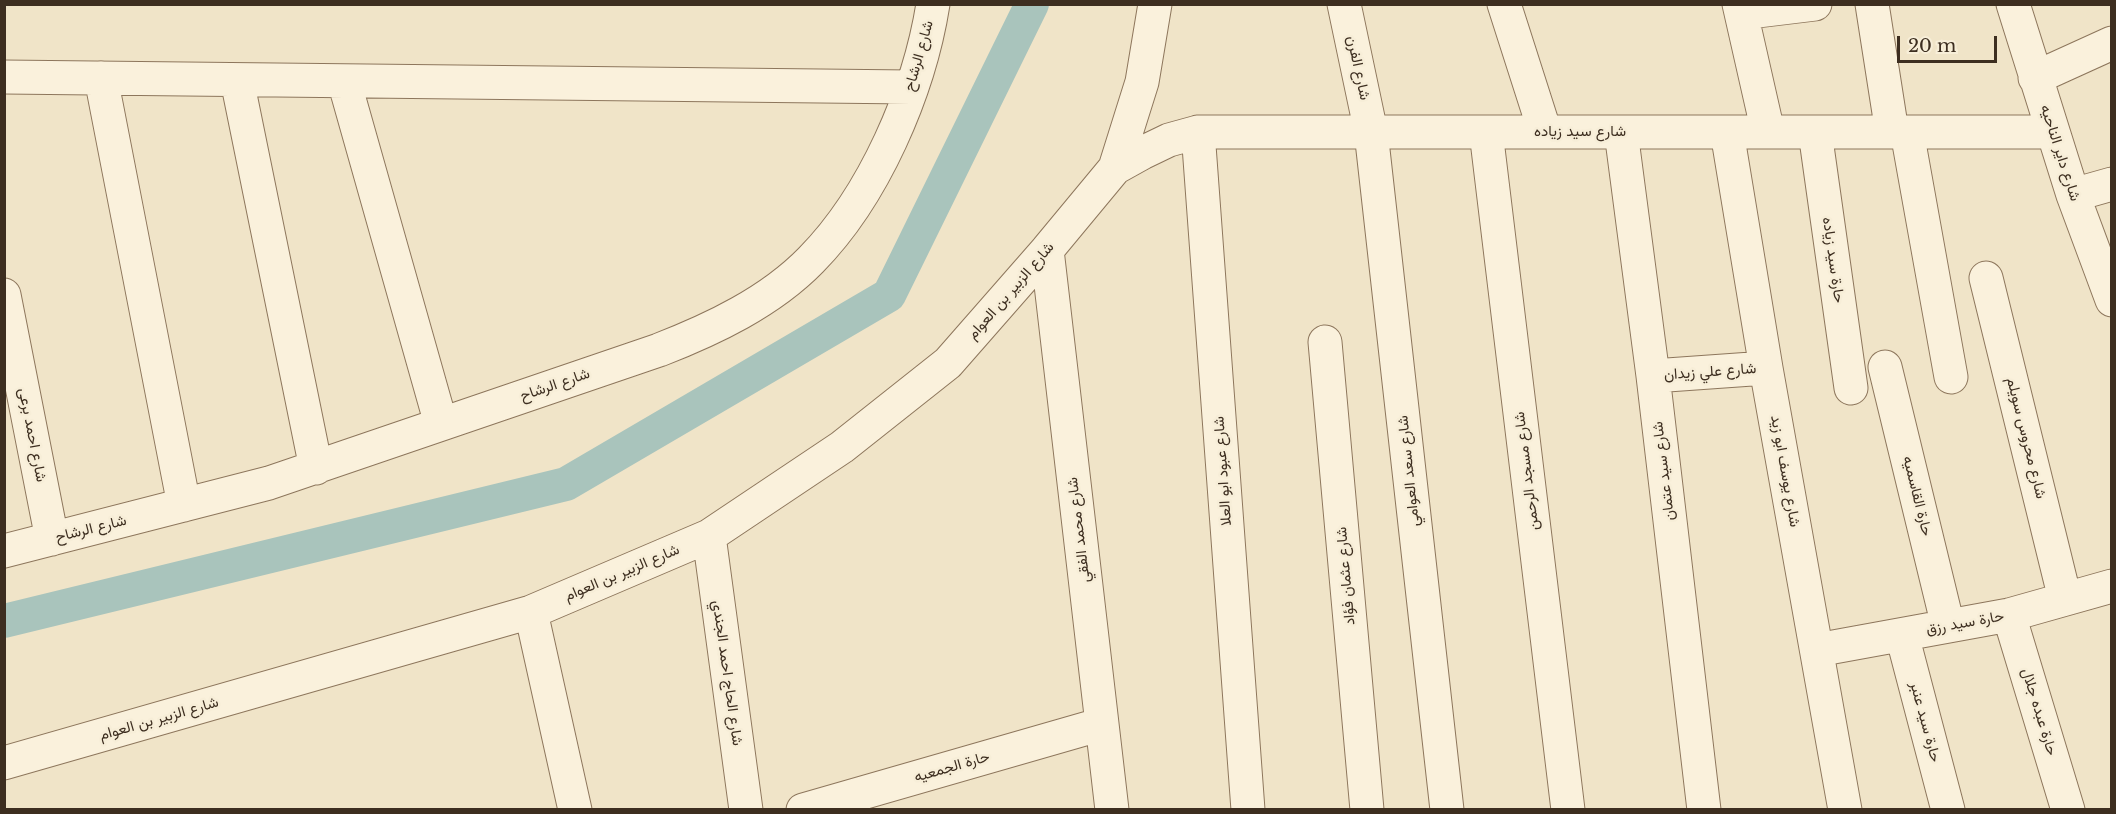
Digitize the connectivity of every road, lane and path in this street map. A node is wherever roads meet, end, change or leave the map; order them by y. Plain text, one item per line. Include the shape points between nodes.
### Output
1 (933, 4) edge
2 (1155, 4) edge
3 (1344, 4) edge
4 (1504, 4) edge
5 (1815, 4) edge
6 (1872, 4) edge
7 (2013, 4) edge
8 (1740, 9) edge
9 (2112, 42) edge
10 (4, 77) edge
11 (101, 78) junction
12 (2035, 78) junction
13 (237, 80) junction
14 (344, 81) junction
15 (911, 87) junction
16 (1198, 132) junction
17 (1371, 132) junction
18 (1486, 132) junction
19 (1545, 132) junction
20 (1621, 132) junction
21 (1727, 132) junction
22 (1768, 132) junction
23 (1815, 132) junction
24 (1900, 132) junction
25 (2053, 132) junction
26 (1115, 168) junction
27 (2112, 184) edge
28 (2073, 195) junction
29 (1047, 250) junction
30 (1986, 278) dead end
31 (4, 295) edge
32 (2112, 300) edge
33 (1325, 342) dead end
34 (1885, 367) dead end
35 (1766, 368) junction
36 (1653, 376) junction
37 (1951, 377) dead end
38 (1851, 388) dead end
39 (441, 424) junction
40 (315, 468) junction
41 (184, 505) junction
42 (709, 536) junction
43 (52, 539) junction
44 (4, 551) edge
45 (2112, 586) edge
46 (2065, 599) junction
47 (531, 612) junction
48 (2009, 615) junction
49 (1948, 626) junction
50 (1902, 635) junction
51 (1816, 650) junction
52 (1102, 724) junction
53 (4, 763) edge
54 (575, 810) edge
55 (746, 810) edge
56 (803, 810) edge
57 (1112, 810) edge
58 (1248, 810) edge
59 (1367, 810) edge
60 (1447, 810) edge
61 (1568, 810) edge
62 (1704, 810) edge
63 (1845, 810) edge
64 (1948, 810) edge
65 (2068, 810) edge

1 - 15 street, شارع الرشاح
2 - 26 street via 1142,82
3 - 17 street, شارع الفرن
4 - 19 street
5 - 8 street
6 - 24 street
7 - 12 street, شارع داير الناحيه
8 - 22 street
9 - 12 street
10 - 11 street
11 - 13 street
11 - 41 street
12 - 25 street, شارع داير الناحيه
13 - 14 street
13 - 40 street
14 - 15 street
14 - 39 street
15 - 39 street, شارع الرشاح via 872,179 811,261 774,291 699,334 659,350
16 - 17 street, شارع سيد زياده
16 - 26 street, شارع سيد زياده via 1169,140
16 - 58 street, شارع عبود ابو العلا
17 - 18 street, شارع سيد زياده
17 - 60 street, شارع سعد العوامي
18 - 19 street, شارع سيد زياده
18 - 61 street, شارع مسجد الرحمن
19 - 20 street, شارع سيد زياده
20 - 21 street, شارع سيد زياده
20 - 36 street, شارع سيد عتمان
21 - 22 street, شارع سيد زياده
21 - 35 street, شارع يوسف ابو زيد
22 - 23 street, شارع سيد زياده
23 - 24 street, شارع سيد زياده
23 - 38 street, حارة سيد زياده
24 - 25 street, شارع سيد زياده
24 - 37 street
25 - 28 street, شارع داير الناحيه
26 - 29 street, شارع الزبير بن العوام
27 - 28 street
28 - 32 street, شارع داير الناحيه
29 - 42 street, شارع الزبير بن العوام via 948,363 842,447
29 - 52 street, شارع محمد الفقي
30 - 46 street, شارع محروس سويلم
31 - 43 street, شارع احمد برعى
33 - 59 street, شارع عثمان فؤاد
34 - 49 street, حارة القاسميه
35 - 36 street, شارع علي زيدان
35 - 51 street, شارع يوسف ابو زيد
36 - 62 street, شارع سيد عتمان
39 - 40 street, شارع الرشاح
40 - 41 street, شارع الرشاح
41 - 43 street, شارع الرشاح
42 - 47 street, شارع الزبير بن العوام
42 - 55 street, شارع الحاج احمد الجندي
43 - 44 street, شارع الرشاح
45 - 46 street, حارة سيد رزق
46 - 48 street, حارة سيد رزق
47 - 53 street, شارع الزبير بن العوام
47 - 54 street
48 - 49 street, حارة سيد رزق
48 - 65 street, حارة عبده جلال
49 - 50 street, حارة سيد رزق
50 - 51 street, حارة سيد رزق
50 - 64 street, حارة سيد عنبر
51 - 63 street, شارع يوسف ابو زيد
52 - 56 street, حارة الجمعيه
52 - 57 street, شارع محمد الفقي

